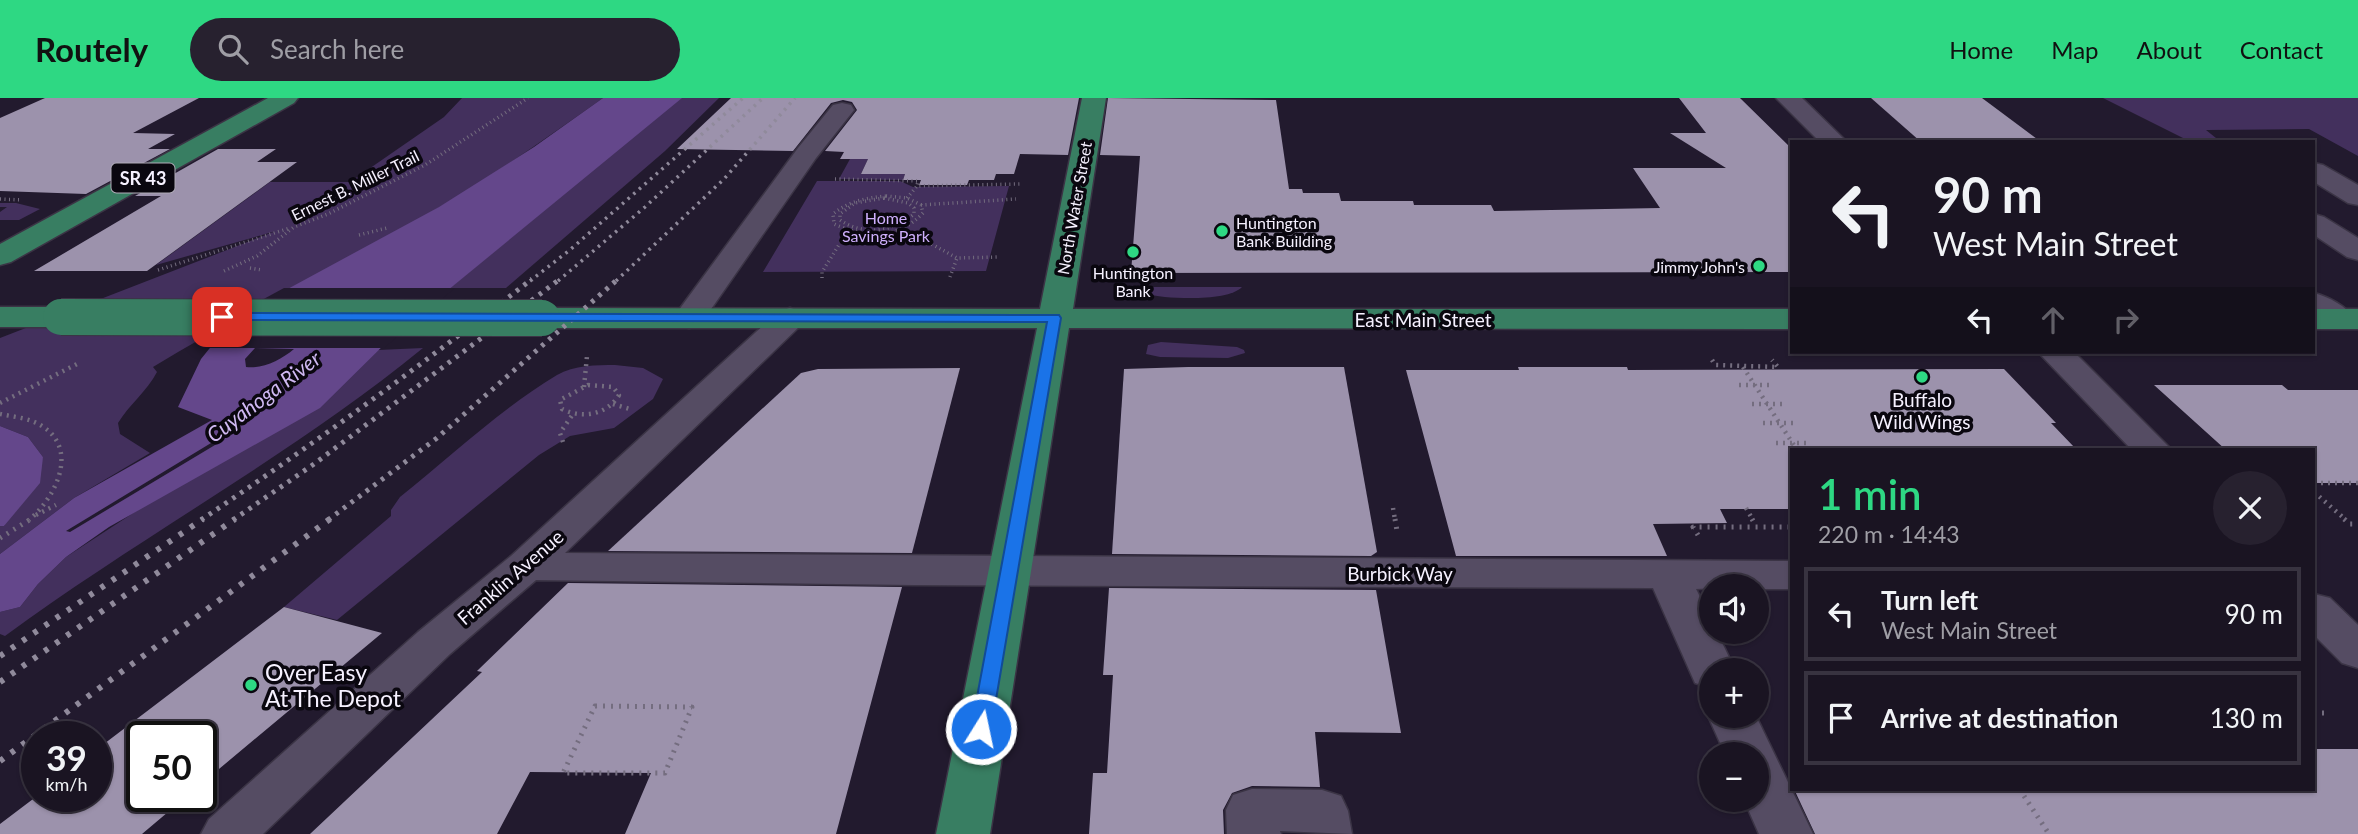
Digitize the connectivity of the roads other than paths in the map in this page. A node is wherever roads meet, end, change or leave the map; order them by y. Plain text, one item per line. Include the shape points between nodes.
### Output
1 (286, 98) edge
2 (1094, 98) edge
3 (1788, 98) edge
4 (842, 110) dead end
5 (1833, 140) edge
6 (2315, 172) edge
7 (2358, 197) edge
8 (2315, 224) edge
9 (2358, 251) edge
10 (0, 256) edge
11 (0, 317) edge
12 (689, 318) junction
13 (790, 318) junction
14 (1054, 318) junction
15 (1790, 319) edge
16 (2057, 354) edge
17 (2151, 448) edge
18 (526, 566) junction
19 (1008, 572) junction
20 (1668, 574) junction
21 (1790, 575) edge
22 (2315, 610) edge
23 (2358, 652) edge
24 (1706, 658) edge
25 (1769, 796) edge
26 (228, 834) edge
27 (963, 834) edge
28 (1254, 834) edge
29 (1325, 834) edge
30 (1786, 834) edge

1 - 10 main road, SR 43
2 - 14 main road, North Water Street
3 - 5 street
4 - 12 street
6 - 7 street
8 - 9 street
11 - 12 main road, East Main Street, bridge
12 - 13 main road, East Main Street
13 - 14 main road, East Main Street
13 - 18 street, Franklin Avenue
14 - 15 main road, East Main Street
14 - 19 main road, North Water Street
16 - 17 street
18 - 19 street, Burbick Way
18 - 26 street, Franklin Avenue via 434,643
19 - 20 street, Burbick Way
19 - 27 main road, North Water Street
20 - 21 street, Burbick Way
20 - 24 street
22 - 23 street
25 - 30 street
28 - 29 street via 1252,810 1322,811

